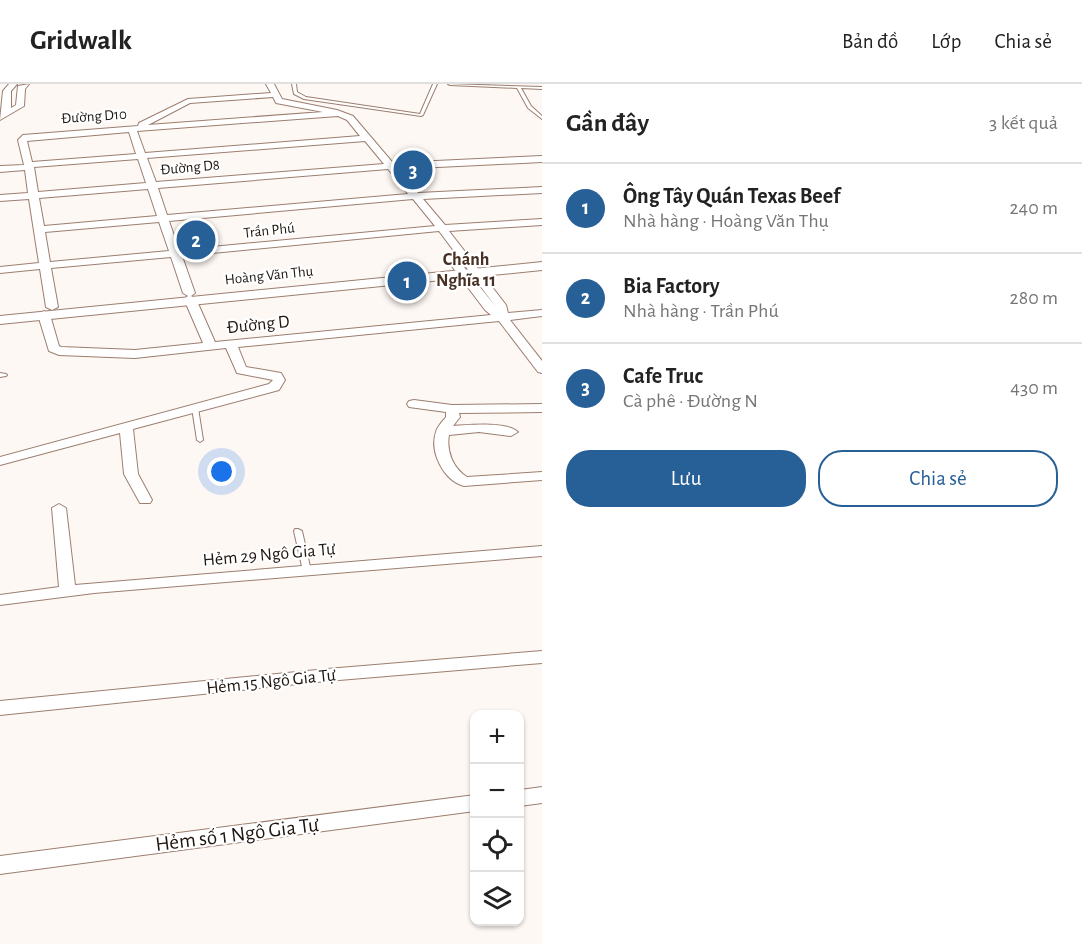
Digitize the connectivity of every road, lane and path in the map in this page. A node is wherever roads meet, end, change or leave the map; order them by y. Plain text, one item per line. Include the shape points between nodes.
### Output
1 (13, 84) edge
2 (25, 84) edge
3 (270, 84) edge
4 (294, 84) edge
5 (435, 84) edge
6 (450, 84) edge
7 (518, 87) junction
8 (541, 88) edge
9 (22, 95) junction
10 (274, 95) junction
11 (6, 96) junction
12 (283, 103) junction
13 (0, 112) edge
14 (342, 114) junction
15 (293, 116) junction
16 (0, 117) edge
17 (542, 118) edge
18 (134, 128) junction
19 (364, 139) junction
20 (142, 156) junction
21 (542, 159) edge
22 (29, 166) junction
23 (387, 166) junction
24 (0, 169) edge
25 (154, 185) junction
26 (542, 190) edge
27 (33, 196) junction
28 (411, 197) junction
29 (0, 198) edge
30 (165, 219) junction
31 (542, 222) edge
32 (436, 229) junction
33 (38, 230) junction
34 (177, 254) junction
35 (541, 262) edge
36 (45, 265) junction
37 (466, 269) junction
38 (0, 270) edge
39 (189, 296) junction
40 (48, 311) junction
41 (0, 313) edge
42 (542, 313) edge
43 (16, 315) junction
44 (502, 317) junction
45 (0, 320) edge
46 (231, 345) junction
47 (211, 347) junction
48 (542, 368) edge
49 (414, 404) dead end
50 (195, 408) junction
51 (542, 408) edge
52 (452, 409) junction
53 (126, 427) junction
54 (442, 431) junction
55 (511, 432) dead end
56 (200, 441) dead end
57 (0, 461) edge
58 (542, 476) edge
59 (145, 500) dead end
60 (59, 508) dead end
61 (298, 531) dead end
62 (542, 551) edge
63 (307, 570) junction
64 (68, 591) junction
65 (0, 600) edge
66 (542, 657) edge
67 (0, 708) edge
68 (542, 795) edge
69 (524, 797) edge
70 (470, 805) edge
71 (0, 865) edge

1 - 11 street
2 - 9 street
3 - 10 street
4 - 5 lane via 295,93 305,98 421,115
6 - 7 lane
7 - 8 lane
7 - 17 lane
9 - 11 street
9 - 16 street via 17,110
10 - 12 street
10 - 18 street via 189,101
11 - 13 street via 7,107
12 - 14 street
12 - 15 street
14 - 15 street, Đường D10
14 - 19 street via 341,118
15 - 18 street, Đường D10
18 - 20 street
18 - 22 street, Đường D10 via 26,137 22,140
19 - 20 street
19 - 23 street
20 - 22 street
20 - 25 street
21 - 23 street, Đường D8
22 - 24 street
22 - 27 street, Đường D10
23 - 25 street, Đường D8
23 - 28 street
25 - 27 street, Đường D8
25 - 30 street
26 - 28 street
27 - 29 street, Đường D8
27 - 33 street, Đường D10
28 - 30 street
28 - 32 street
30 - 33 street
30 - 34 street
31 - 32 street, Trần Phú
32 - 34 street, Trần Phú
32 - 37 street
33 - 36 street, Đường D10
34 - 36 street, Trần Phú
34 - 39 street
35 - 37 street, Hoàng Văn Thụ
36 - 38 street, Trần Phú
36 - 40 street, Đường D10
37 - 39 street, Hoàng Văn Thụ
37 - 44 street via 489,308
39 - 40 street, Hoàng Văn Thụ
39 - 47 street
40 - 43 street, Hoàng Văn Thụ
40 - 47 street, Đường D via 53,348 59,351 135,354
41 - 43 street, Hoàng Văn Thụ
42 - 44 street, Đường D
43 - 45 street, Hoàng Văn Thụ
44 - 46 street, Đường D
44 - 48 street
46 - 47 street, Đường D
46 - 50 street via 241,370 277,376 279,380 274,387
49 - 52 street
50 - 53 street
50 - 56 lane
51 - 52 street
52 - 54 street via 453,417
53 - 57 street
53 - 59 street via 130,474
54 - 55 street via 479,428
54 - 58 street via 441,446 452,473 464,483
60 - 64 street
61 - 63 lane
62 - 63 street, Hẻm 29 Ngô Gia Tự
63 - 64 street, Hẻm 29 Ngô Gia Tự
64 - 65 street, Hẻm 29 Ngô Gia Tự
66 - 67 street, Hẻm 15 Ngô Gia Tự
68 - 69 street
70 - 71 street, Hẻm số 1 Ngô Gia Tự

